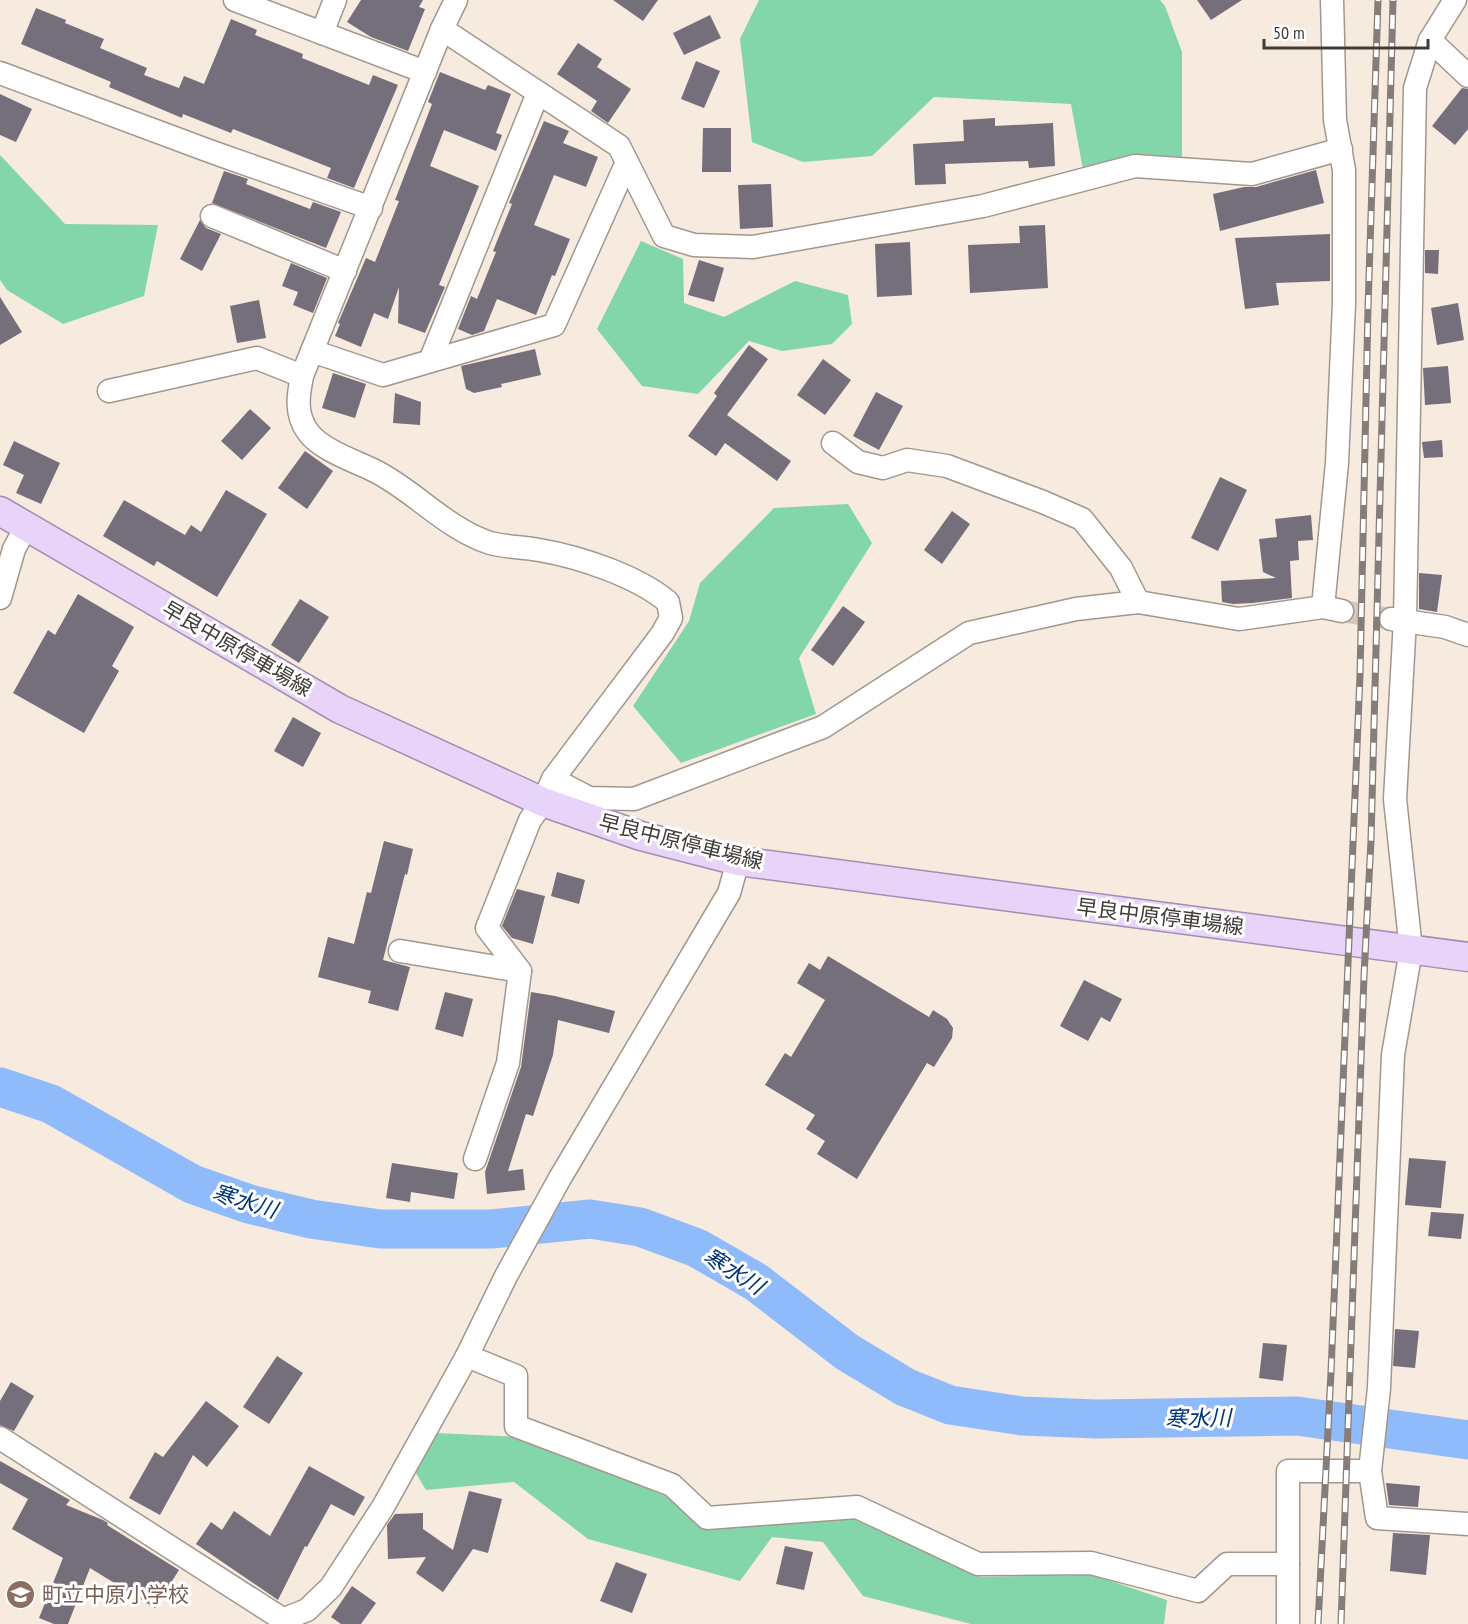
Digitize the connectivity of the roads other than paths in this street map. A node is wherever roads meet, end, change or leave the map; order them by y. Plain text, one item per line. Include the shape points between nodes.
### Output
1 (235, 0) edge
2 (335, 0) edge
3 (456, 0) edge
4 (1332, 0) edge
5 (1455, 0) edge
6 (442, 29) junction
7 (322, 33) junction
8 (1430, 40) junction
9 (425, 72) junction
10 (0, 73) edge
11 (1468, 76) edge
12 (538, 93) junction
13 (1341, 149) junction
14 (627, 162) junction
15 (371, 208) junction
16 (212, 216) dead end
17 (345, 271) junction
18 (312, 351) junction
19 (430, 361) junction
20 (302, 376) junction
21 (109, 391) dead end
22 (833, 443) dead end
23 (0, 511) edge
24 (26, 527) junction
25 (0, 598) edge
26 (1138, 602) junction
27 (1397, 620) junction
28 (1468, 635) edge
29 (548, 791) junction
30 (738, 861) junction
31 (1411, 950) junction
32 (400, 951) dead end
33 (1468, 957) edge
34 (520, 971) junction
35 (475, 1159) dead end
36 (467, 1356) junction
37 (0, 1438) edge
38 (1370, 1472) junction
39 (1468, 1524) edge
40 (1288, 1564) junction
41 (285, 1623) edge
42 (1288, 1624) edge

1 - 7 street
2 - 7 street
3 - 6 street
4 - 13 street via 1335,120
5 - 8 street
6 - 9 street
6 - 12 street
7 - 9 street
8 - 11 street
8 - 27 street via 1415,88
9 - 15 street
10 - 15 street
12 - 14 street via 619,146
12 - 19 street
13 - 14 street via 1252,174 1135,165 983,206 753,247 694,245 664,236
13 - 26 street via 1344,303 1333,609 1239,619
14 - 19 street via 554,325
15 - 17 street
16 - 17 street
17 - 18 street
18 - 19 street via 383,375
18 - 20 street
20 - 21 street via 258,358
20 - 29 street via 297,397 309,433 336,453 400,486 453,526 490,543 581,560 652,589 669,602 671,618 662,634
22 - 26 street via 858,462 883,468 907,460 947,466 1082,519 1121,568
23 - 24 main road, 早良中原停車場線
24 - 25 street via 14,549
24 - 29 main road, 早良中原停車場線 via 340,709
26 - 29 street via 1076,609 969,633 823,727 634,799 590,798
27 - 28 street via 1445,627
27 - 31 street via 1395,799
29 - 30 main road, 早良中原停車場線 via 641,836
29 - 34 street via 530,820 487,928
30 - 31 main road, 早良中原停車場線
30 - 36 street via 729,893 560,1178
31 - 33 main road, 早良中原停車場線
31 - 38 street via 1393,1055 1379,1388
32 - 34 street
34 - 35 street via 508,1063
36 - 40 street via 516,1376 516,1426 672,1485 707,1518 857,1507 978,1564 1091,1563 1198,1592 1227,1564
36 - 41 street via 383,1507 331,1587 307,1610
37 - 41 street
38 - 39 street via 1377,1518
38 - 40 street via 1288,1471
40 - 42 street

